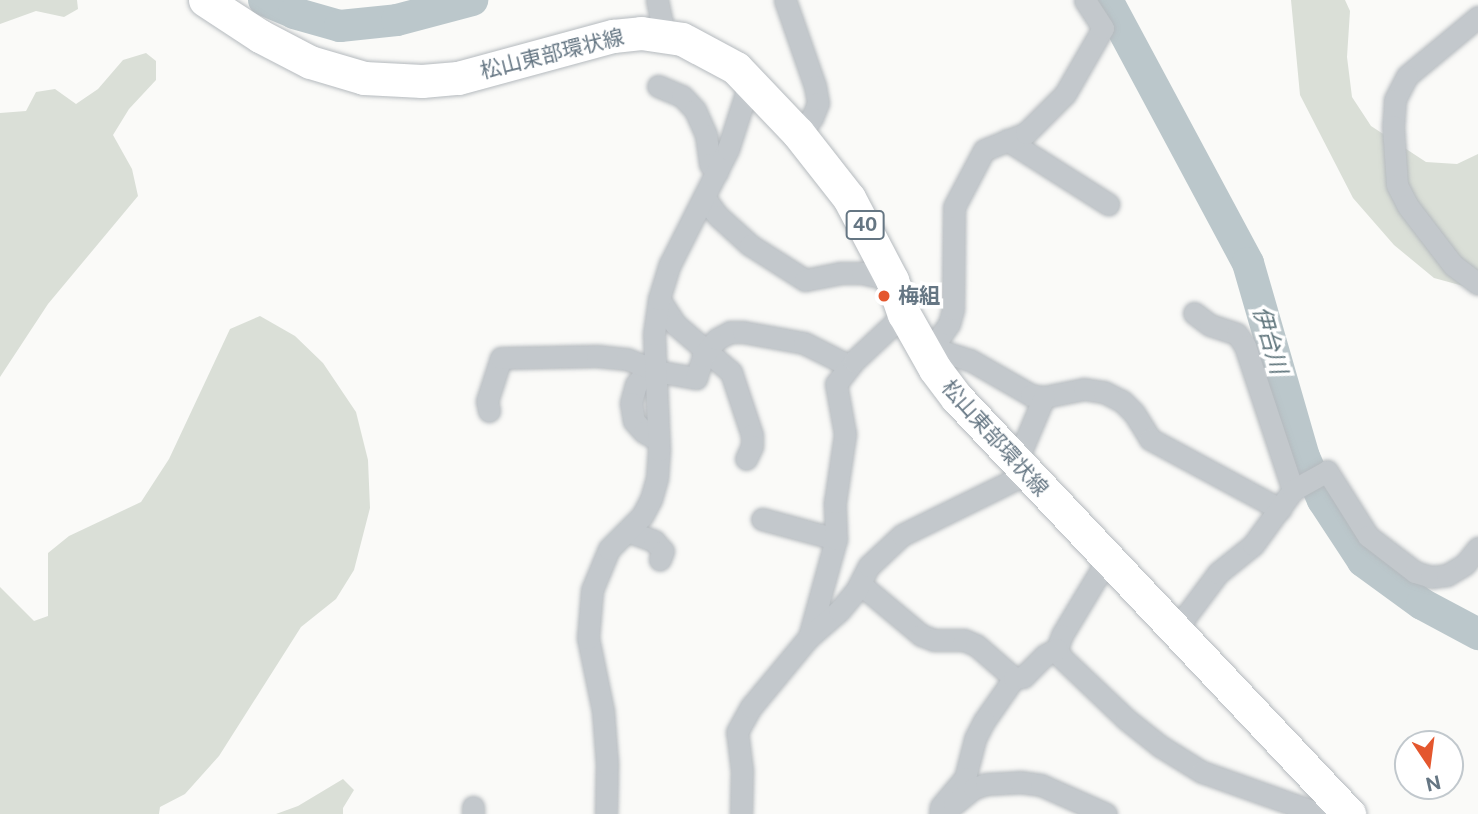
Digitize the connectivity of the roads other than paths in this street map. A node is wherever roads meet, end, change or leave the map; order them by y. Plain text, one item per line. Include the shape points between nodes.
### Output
1 (205, 0) edge
2 (657, 0) edge
3 (785, 0) edge
4 (1085, 0) edge
5 (1478, 17) edge
6 (664, 34) junction
7 (750, 81) junction
8 (658, 86) dead end
9 (799, 133) junction
10 (1007, 140) junction
11 (717, 173) junction
12 (704, 197) junction
13 (1108, 204) dead end
14 (892, 280) junction
15 (1478, 284) edge
16 (659, 299) junction
17 (1194, 313) dead end
18 (904, 314) junction
19 (929, 350) junction
20 (707, 351) junction
21 (850, 366) junction
22 (656, 371) junction
23 (1044, 397) junction
24 (489, 411) dead end
25 (746, 459) dead end
26 (1021, 468) junction
27 (1297, 487) junction
28 (1280, 509) junction
29 (762, 519) dead end
30 (627, 531) junction
31 (836, 539) junction
32 (1478, 548) edge
33 (660, 559) dead end
34 (1107, 560) junction
35 (860, 583) junction
36 (1174, 632) junction
37 (809, 637) junction
38 (1057, 649) junction
39 (1014, 678) junction
40 (1290, 809) edge
41 (606, 814) edge
42 (741, 814) edge
43 (941, 814) edge
44 (1106, 814) edge
45 (1320, 814) edge
46 (1349, 814) edge

1 - 6 main road, 松山東部環状線 / 40 via 310,62 351,75 394,81 458,78 613,36
2 - 6 street
3 - 9 street via 818,103
4 - 10 street via 1103,29 1065,94 1026,133
5 - 15 street via 1407,76 1395,100 1393,126 1397,185 1407,205 1453,265
6 - 7 main road, 松山東部環状線 / 40 via 710,51
7 - 9 main road, 松山東部環状線 / 40
7 - 11 street
8 - 11 street via 682,96 695,110 706,135 709,164
9 - 14 main road, 松山東部環状線 / 40 via 849,198
10 - 13 street
10 - 19 street via 984,150 954,207 953,309
11 - 12 street
12 - 14 street via 750,245 805,280 840,272
12 - 16 street via 670,264
14 - 18 main road, 松山東部環状線 / 40
16 - 20 street via 675,324
16 - 22 street via 654,334
17 - 27 street via 1210,325 1237,334
18 - 19 main road, 松山東部環状線 / 40
18 - 21 street
19 - 23 street via 970,360 1031,395
19 - 26 main road, 松山東部環状線 / 40 via 957,398
20 - 21 street via 730,332 743,332 804,343
20 - 22 street via 696,378
20 - 25 street via 732,372 736,382 752,435
21 - 31 street via 836,384 845,434 835,502
22 - 24 street via 627,359 597,356 501,358 487,401
22 - 30 street via 657,478 642,516
23 - 26 street
23 - 28 street via 1084,389 1104,392 1134,413 1150,439
26 - 34 main road, 松山東部環状線 / 40
26 - 35 street via 902,535 884,549
27 - 28 street
27 - 32 street via 1327,471 1368,536 1415,572 1447,575 1465,564
28 - 36 street via 1253,545 1219,573
29 - 31 street
30 - 33 street via 654,541 663,551
30 - 41 street via 597,570 588,614 603,719
31 - 37 street
34 - 36 main road, 松山東部環状線 / 40
34 - 38 street
35 - 37 street via 839,611
35 - 39 street via 921,635 976,645
36 - 46 main road, 松山東部環状線 / 40
37 - 42 street via 751,707 737,732
38 - 39 street via 1023,677
38 - 40 street via 1107,701 1160,746 1202,772
39 - 43 street via 984,721 961,786 941,807
40 - 45 street
43 - 44 street via 974,788 1020,782 1041,785

